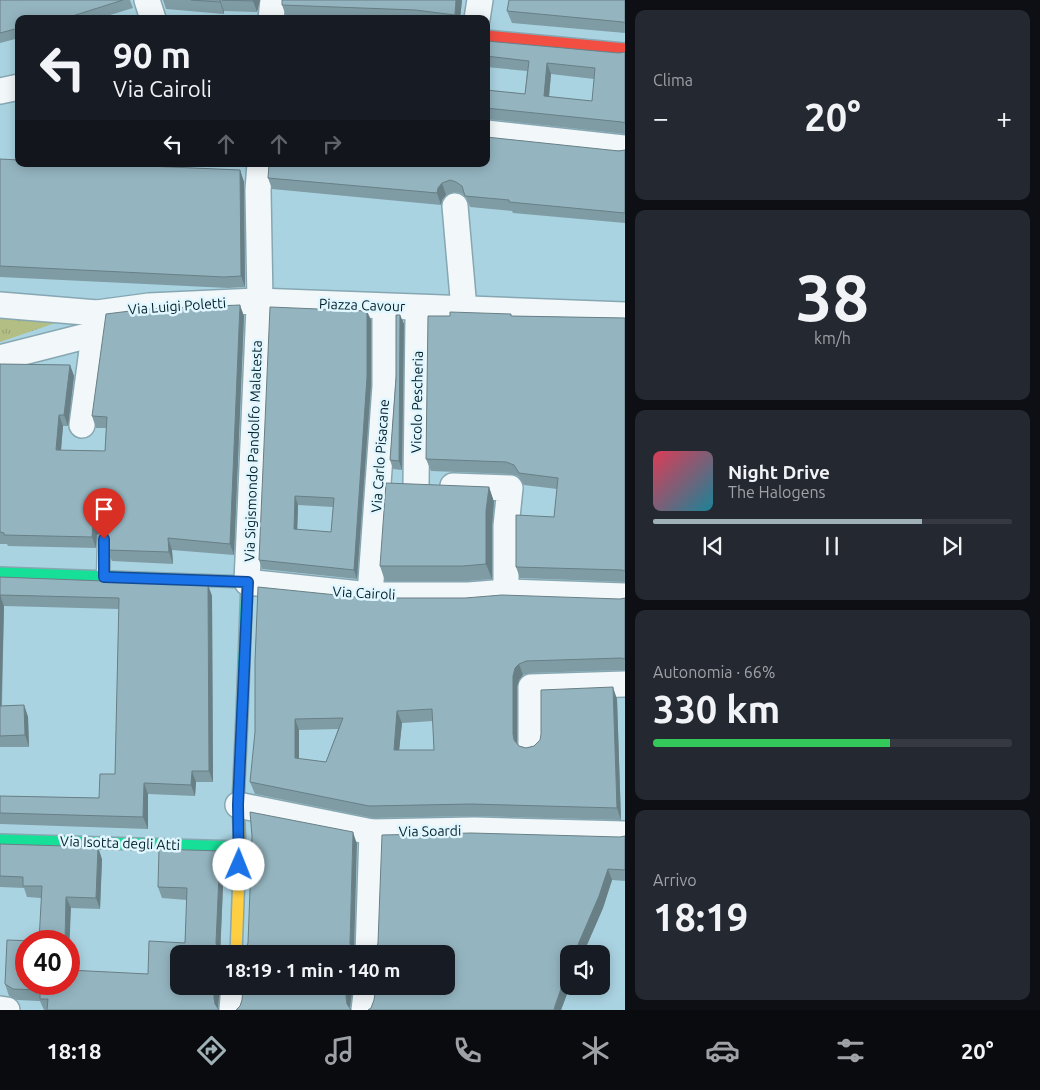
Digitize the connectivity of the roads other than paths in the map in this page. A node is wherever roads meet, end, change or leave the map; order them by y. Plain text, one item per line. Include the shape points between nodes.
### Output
1 (147, 0) edge
2 (273, 0) edge
3 (480, 0) edge
4 (152, 15) edge
5 (271, 15) edge
6 (478, 15) edge
7 (490, 36) edge
8 (625, 49) edge
9 (15, 88) edge
10 (0, 91) edge
11 (490, 133) edge
12 (625, 148) edge
13 (259, 172) edge
14 (454, 208) dead end
15 (259, 303) junction
16 (0, 305) edge
17 (464, 309) junction
18 (625, 315) edge
19 (385, 317) dead end
20 (418, 319) dead end
21 (95, 324) junction
22 (0, 358) edge
23 (82, 425) dead end
24 (378, 483) junction
25 (416, 485) junction
26 (104, 539) edge
27 (0, 573) edge
28 (104, 577) junction
29 (248, 582) junction
30 (506, 592) junction
31 (370, 595) junction
32 (625, 596) edge
33 (625, 684) edge
34 (531, 745) edge
35 (238, 805) junction
36 (372, 832) junction
37 (625, 834) edge
38 (0, 840) edge
39 (240, 847) junction
40 (236, 945) edge
41 (368, 945) edge
42 (233, 995) edge
43 (366, 995) edge
44 (0, 1009) edge
45 (7, 1010) edge
46 (232, 1010) edge
47 (364, 1010) edge

1 - 4 street
2 - 5 street
3 - 6 street
7 - 8 street
9 - 10 street
11 - 12 street
13 - 15 street
14 - 17 street
15 - 17 street, Piazza Cavour
15 - 21 street, Via Luigi Poletti via 149,306
15 - 29 street, Via Sigismondo Pandolfo Malatesta
16 - 21 street, Via Luigi Poletti
17 - 18 street, Piazza Cavour
19 - 24 street, Via Carlo Pisacane via 385,386
20 - 25 street, Vicolo Pescheria
21 - 22 street, Via Luigi Poletti
21 - 23 street
24 - 25 street
24 - 31 street, Via Carlo Pisacane
25 - 30 street via 510,488 506,526
26 - 28 lane
27 - 28 street, Via Cairoli
28 - 29 street, Via Cairoli
29 - 31 street, Via Cairoli
29 - 35 street, Via Sigismondo Pandolfo Malatesta
30 - 31 street, Via Cairoli
30 - 32 street, Via Cairoli
33 - 34 street via 531,687
35 - 36 street, Via Soardi
35 - 39 street, Via Sigismondo Pandolfo Malatesta
36 - 37 street, Via Soardi via 475,830
36 - 41 street
38 - 39 street, Via Isotta degli Atti
39 - 40 street, Via Sigismondo Pandolfo Malatesta
42 - 46 street
43 - 47 street
44 - 45 street

